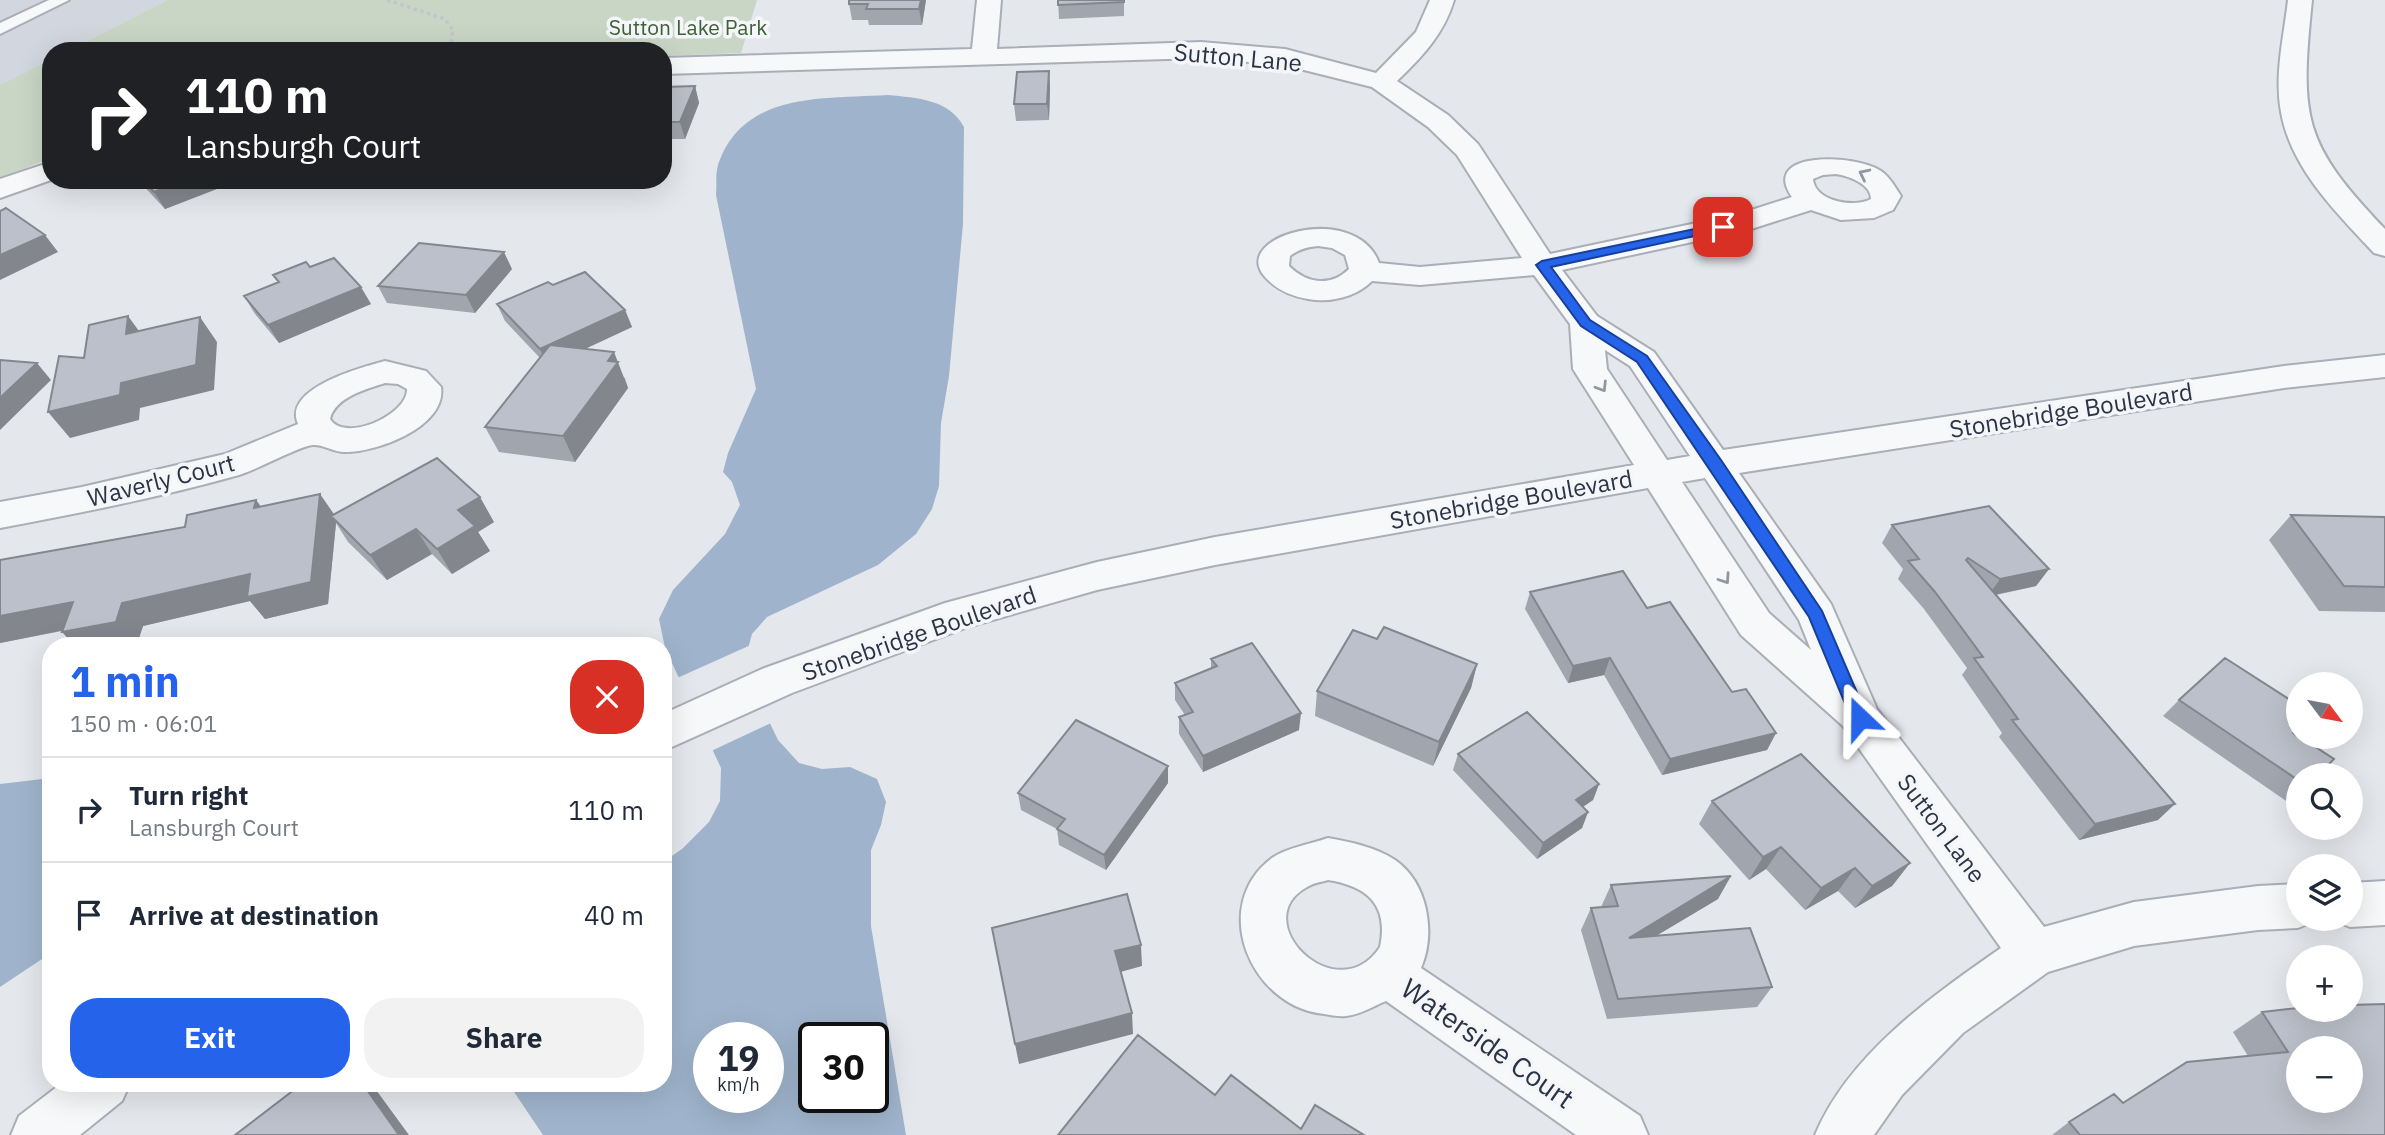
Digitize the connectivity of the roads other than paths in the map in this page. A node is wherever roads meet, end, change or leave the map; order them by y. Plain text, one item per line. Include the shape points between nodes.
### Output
1 (61, 0) edge
2 (989, 0) edge
3 (1442, 0) edge
4 (2300, 0) edge
5 (0, 29) edge
6 (984, 56) junction
7 (672, 66) edge
8 (1381, 82) junction
9 (42, 173) edge
10 (0, 189) edge
11 (1811, 200) dead end
12 (2385, 247) edge
13 (1542, 265) junction
14 (1365, 271) dead end
15 (1586, 323) junction
16 (2385, 366) edge
17 (318, 429) dead end
18 (1715, 464) junction
19 (1656, 474) junction
20 (0, 514) edge
21 (1860, 718) junction
22 (673, 728) edge
23 (2385, 903) edge
24 (2363, 904) edge
25 (2286, 907) edge
26 (2034, 953) junction
27 (1390, 975) dead end
28 (93, 1092) edge
29 (38, 1135) edge
30 (1621, 1135) edge
31 (1842, 1135) edge

1 - 5 lane
2 - 6 street
3 - 8 street via 1422,43
4 - 12 street via 2292,87 2299,132 2333,191
6 - 7 street, Sutton Lane
6 - 8 street, Sutton Lane via 1222,50 1285,57
8 - 13 street, Sutton Lane via 1438,121 1468,150
9 - 10 street
11 - 13 street via 1685,236
13 - 14 street via 1420,276
13 - 15 street, Sutton Lane
15 - 18 street, Sutton Lane via 1642,359
15 -> 19 street via 1590,369
16 - 18 street, Stonebridge Boulevard via 2284,377
17 - 20 street, Waverly Court via 234,464
18 - 19 street, Stonebridge Boulevard
18 - 21 street, Sutton Lane via 1817,615
19 -> 21 street via 1755,624
19 - 22 street, Stonebridge Boulevard via 1214,551 1097,576 959,614 777,681
21 - 26 street, Sutton Lane
23 - 24 street
25 - 26 street via 2134,924
26 - 31 street via 1945,1016 1884,1077
27 - 30 street, Waterside Court
28 - 29 street

